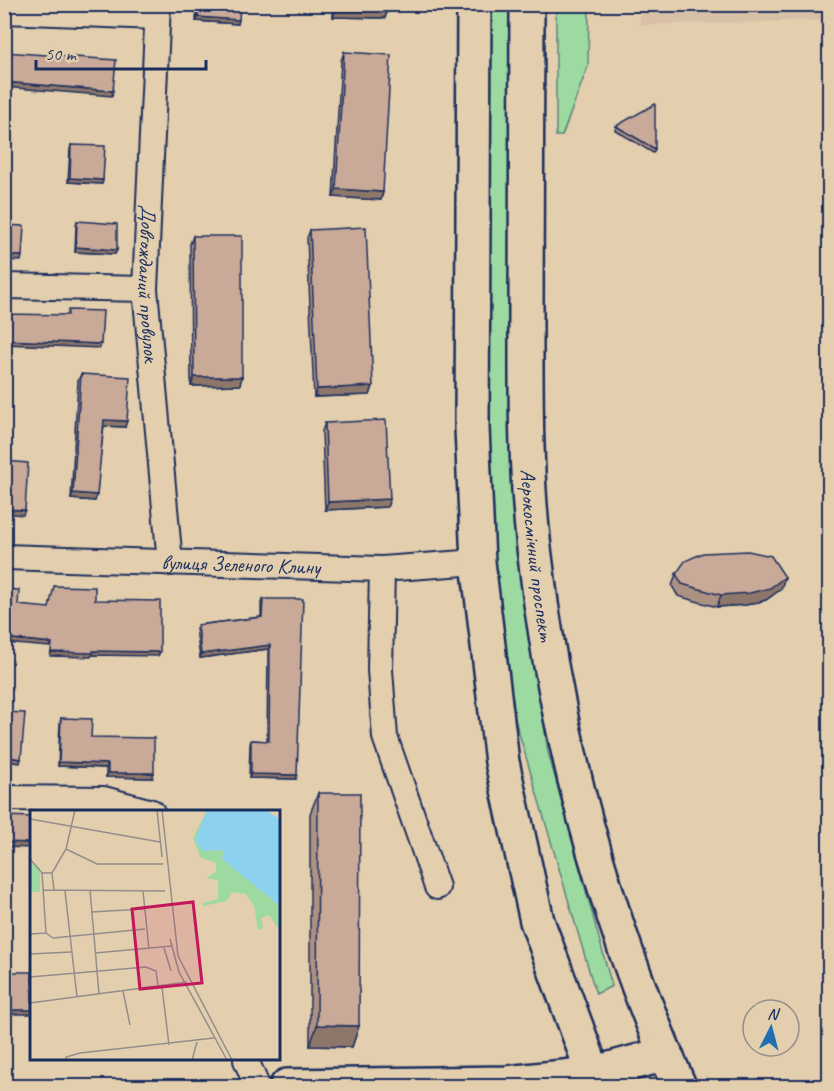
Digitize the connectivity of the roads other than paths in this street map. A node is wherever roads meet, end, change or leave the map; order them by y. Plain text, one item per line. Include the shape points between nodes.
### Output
1 (474, 4) edge
2 (527, 4) edge
3 (4, 11) edge
4 (158, 11) edge
5 (4, 286) edge
6 (145, 289) junction
7 (4, 557) edge
8 (478, 562) junction
9 (170, 563) junction
10 (382, 569) junction
11 (4, 798) edge
12 (145, 810) edge
13 (437, 887) dead end
14 (665, 1054) junction
15 (247, 1061) edge
16 (595, 1080) edge
17 (257, 1086) edge
18 (287, 1086) edge
19 (679, 1086) edge

1 - 8 main road via 472,428
2 - 14 main road, Аерокосмічний проспект via 526,395 533,546 555,700 582,813 604,890
3 - 4 street
4 - 6 street, Довгожданий провулок
5 - 6 street
6 - 9 street, Довгожданий провулок
7 - 9 street, вулиця Зеленого Клину
8 - 10 street, вулиця Зеленого Клину
8 - 16 main road via 502,762 535,909
9 - 10 street, вулиця Зеленого Клину
10 - 13 street via 380,670 385,737
11 - 12 street via 104,799
14 - 16 main road
14 - 19 main road, Аерокосмічний проспект
15 - 17 street
16 - 18 main road

